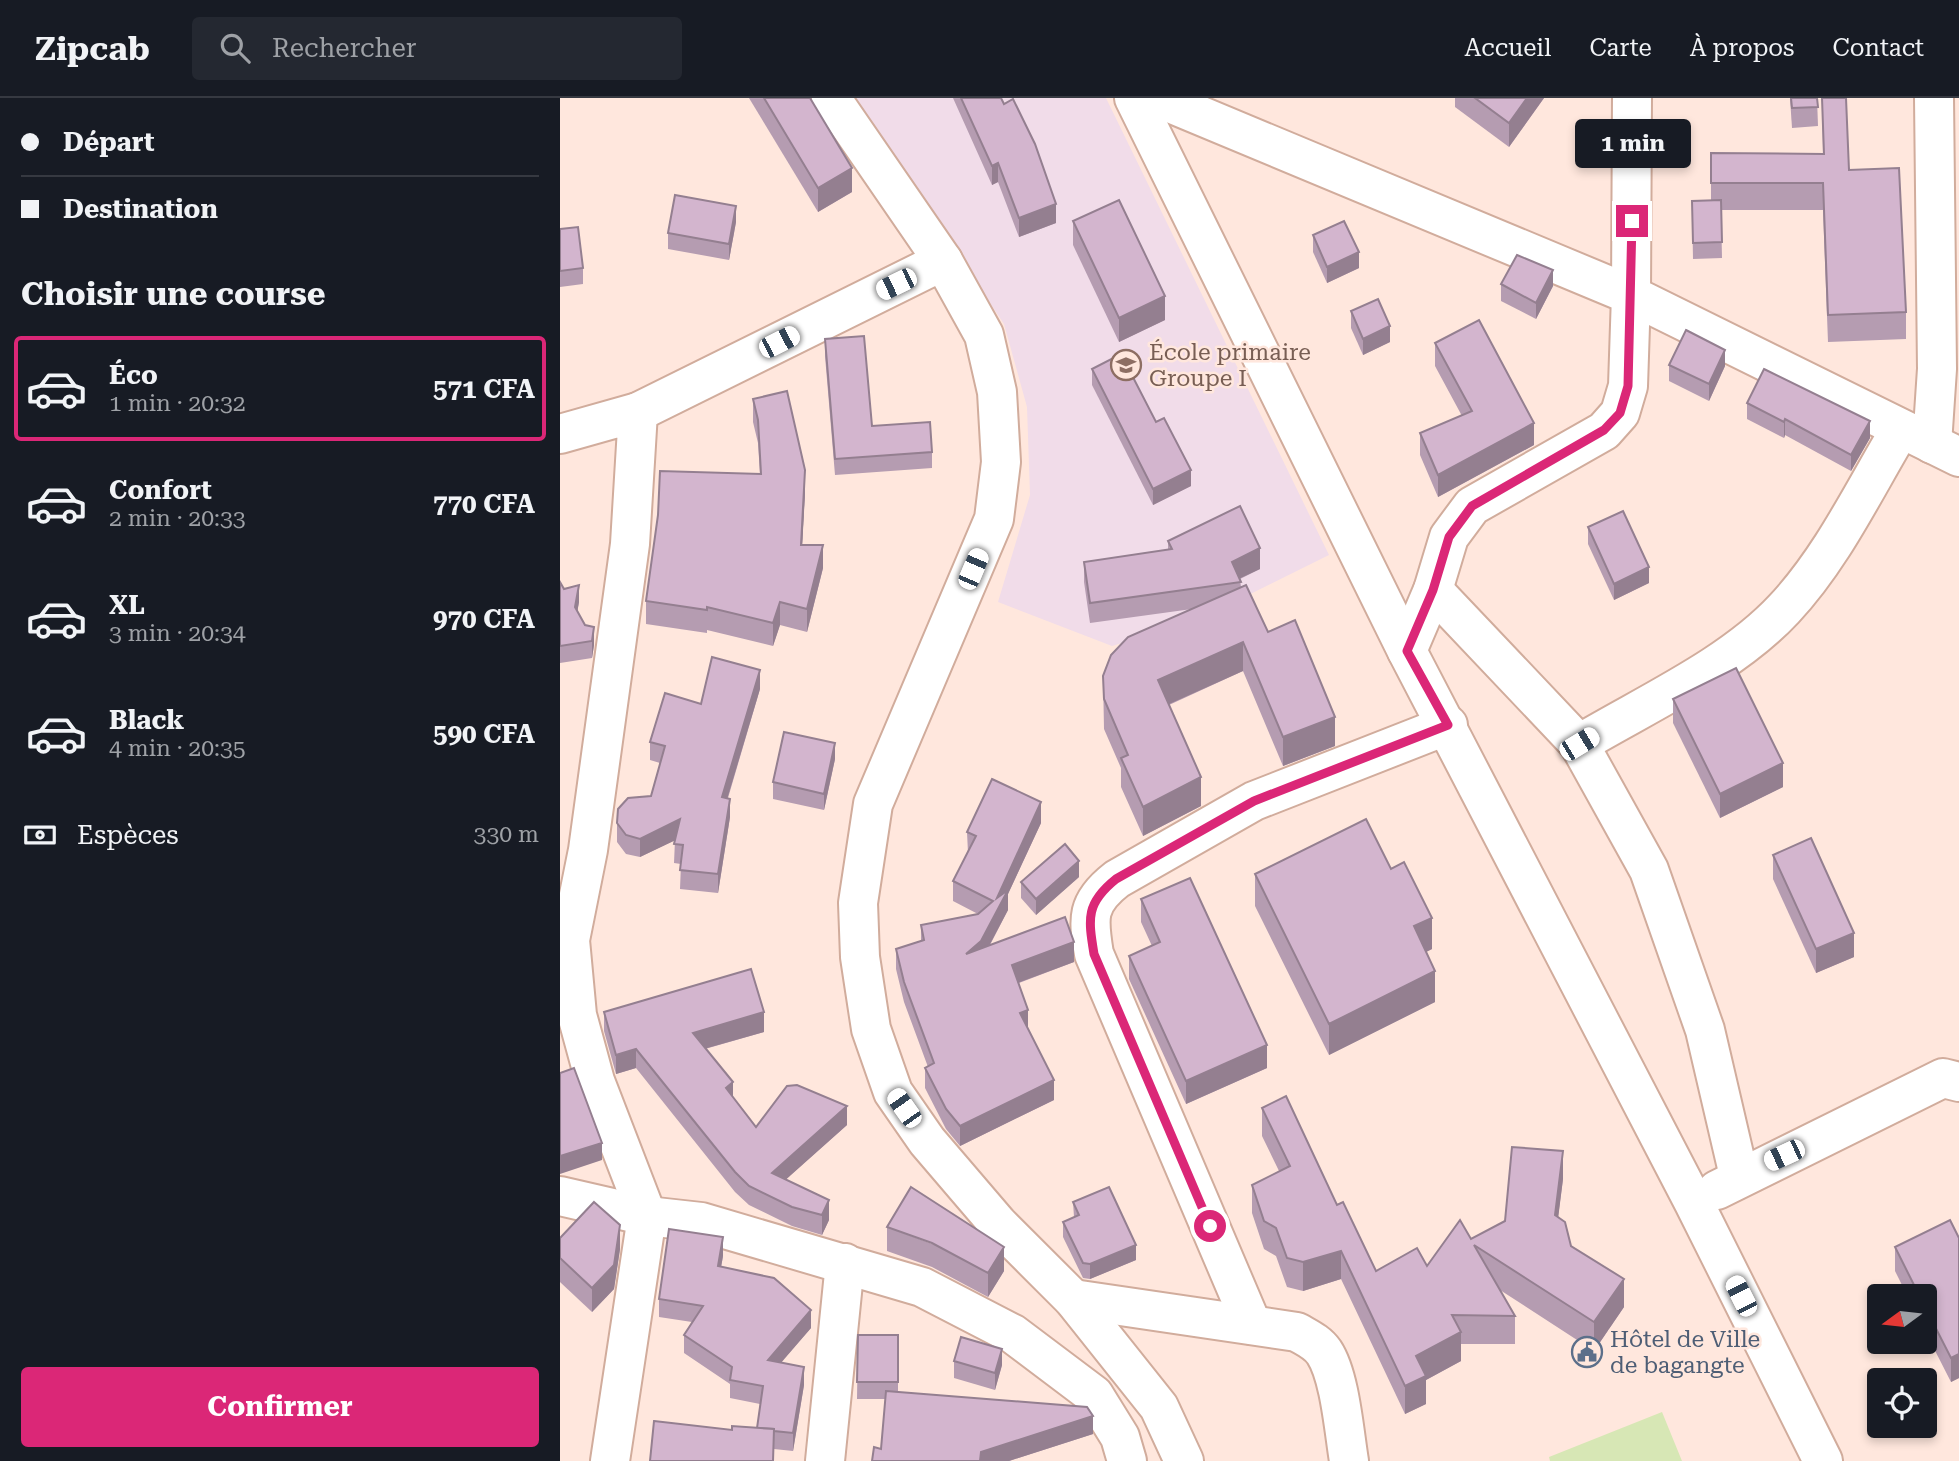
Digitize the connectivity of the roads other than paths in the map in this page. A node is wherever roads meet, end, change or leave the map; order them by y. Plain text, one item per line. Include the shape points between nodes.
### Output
1 (831, 98) edge
2 (1134, 98) edge
3 (1158, 98) edge
4 (1632, 98) edge
5 (1934, 98) edge
6 (943, 261) junction
7 (1631, 295) junction
8 (638, 412) junction
9 (560, 435) edge
10 (1930, 444) edge
11 (1433, 590) junction
12 (1407, 651) junction
13 (1448, 725) junction
14 (1579, 744) junction
15 (1959, 1082) edge
16 (1738, 1177) junction
17 (560, 1196) edge
18 (1694, 1203) junction
19 (647, 1216) junction
20 (845, 1263) junction
21 (1073, 1299) junction
22 (1252, 1325) junction
23 (610, 1461) edge
24 (825, 1461) edge
25 (1127, 1461) edge
26 (1184, 1461) edge
27 (1349, 1461) edge
28 (1823, 1461) edge

1 - 6 street
2 - 12 street
3 - 7 street
4 - 7 street
5 - 10 street via 1937,369
6 - 8 street
6 - 21 street via 984,335 997,392 1001,463 994,519 873,804 858,903 860,957 871,1029 893,1092 927,1141 998,1224
7 - 10 street
7 - 11 street via 1628,386 1620,413 1604,430 1472,506 1449,537
8 - 9 street
8 - 19 street via 630,544 588,850 570,940 577,1015 595,1081
10 - 14 street via 1822,561 1784,610 1729,656
11 - 12 street
11 - 14 street
12 - 13 street
13 - 18 street
13 - 22 street via 1254,801 1097,894 1089,921 1094,954
14 - 16 street via 1649,870 1705,1030
15 - 16 street via 1943,1078
16 - 18 street
17 - 19 street
18 - 28 street
19 - 20 street via 701,1222
19 - 23 street
20 - 24 street
20 - 25 street via 922,1287 1013,1334 1094,1395 1120,1437
21 - 22 street
21 - 26 street via 1159,1407
22 - 27 street via 1297,1332 1325,1354

